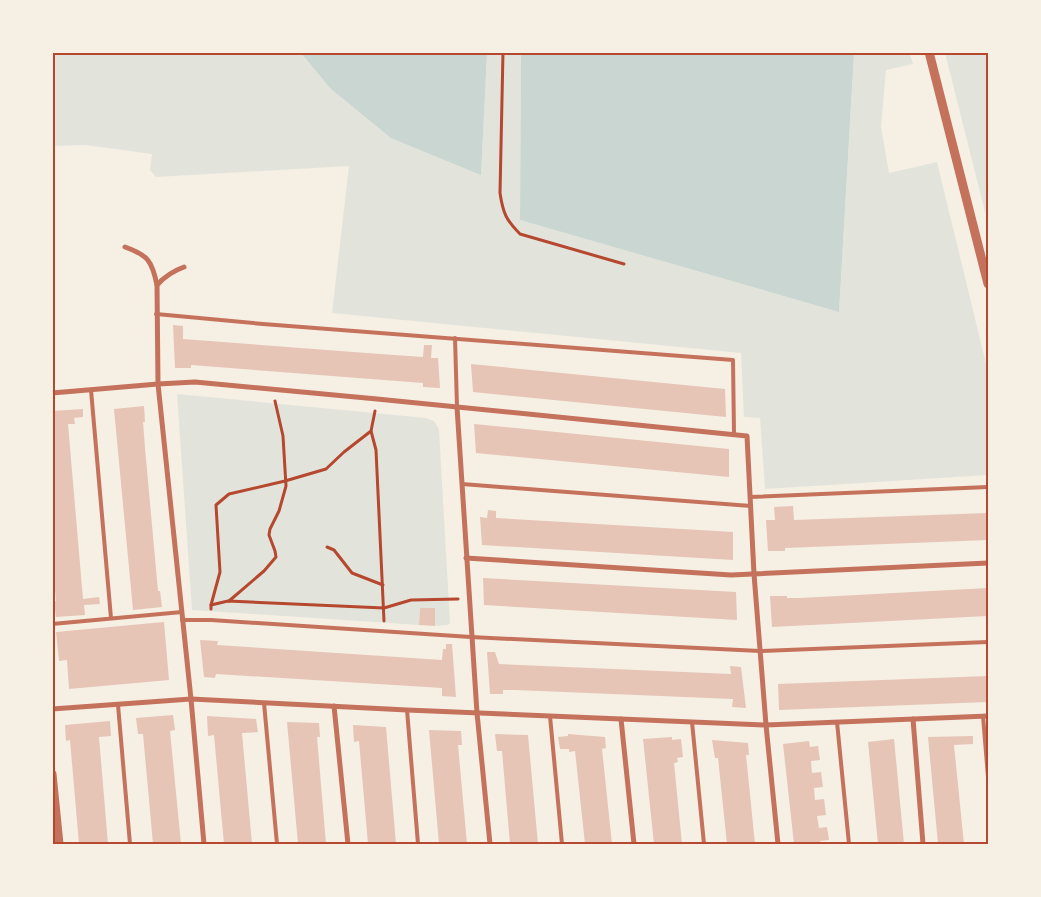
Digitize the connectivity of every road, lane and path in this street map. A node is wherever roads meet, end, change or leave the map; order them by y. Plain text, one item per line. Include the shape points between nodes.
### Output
1 (503, 52) edge
2 (930, 52) edge
3 (125, 247) dead end
4 (624, 264) dead end
5 (184, 267) dead end
6 (156, 284) junction
7 (988, 284) edge
8 (156, 314) junction
9 (456, 338) junction
10 (158, 384) junction
11 (273, 389) junction
12 (91, 390) junction
13 (52, 393) edge
14 (376, 398) junction
15 (457, 406) junction
16 (371, 431) junction
17 (734, 434) junction
18 (286, 481) junction
19 (462, 484) junction
20 (988, 487) edge
21 (750, 497) junction
22 (751, 506) junction
23 (327, 547) dead end
24 (466, 558) junction
25 (988, 563) edge
26 (754, 574) junction
27 (383, 585) junction
28 (469, 599) junction
29 (228, 601) junction
30 (211, 605) junction
31 (384, 608) junction
32 (182, 612) junction
33 (111, 618) junction
34 (182, 620) junction
35 (211, 620) junction
36 (52, 624) edge
37 (384, 632) junction
38 (472, 637) junction
39 (988, 642) edge
40 (760, 651) junction
41 (191, 699) junction
42 (264, 703) junction
43 (118, 705) junction
44 (334, 706) junction
45 (52, 709) edge
46 (407, 710) junction
47 (477, 713) junction
48 (550, 716) junction
49 (986, 716) edge
50 (621, 719) junction
51 (914, 719) junction
52 (692, 722) junction
53 (837, 722) junction
54 (766, 725) junction
55 (52, 774) edge
56 (988, 777) edge
57 (59, 844) edge
58 (130, 844) edge
59 (204, 844) edge
60 (277, 844) edge
61 (348, 844) edge
62 (418, 844) edge
63 (490, 844) edge
64 (562, 844) edge
65 (634, 844) edge
66 (704, 844) edge
67 (778, 844) edge
68 (849, 844) edge
69 (923, 844) edge

1 - 4 path via 500,193 503,211 510,225 520,234
2 - 7 street
3 - 6 street via 140,252 148,260
5 - 6 street via 166,275
6 - 8 street
8 - 9 lane
8 - 10 street
9 - 15 lane
9 - 17 lane via 732,360
10 - 11 street via 195,382
10 - 12 street
10 - 32 street
11 - 14 street
11 - 18 path
12 - 13 street
12 - 33 lane
14 - 15 street
14 - 16 path
15 - 17 street
15 - 19 street
16 - 18 path via 326,469
16 - 27 path via 376,450
17 - 21 street via 747,436
18 - 29 path via 280,511 269,536 276,556 264,571
18 - 30 path via 229,494 216,505 220,572
19 - 22 lane
19 - 24 street
20 - 21 lane
21 - 22 street
22 - 26 street
23 - 27 path via 334,550 352,573
24 - 26 street
24 - 28 street
25 - 26 street
26 - 40 street
27 - 31 path
28 - 31 path via 411,600
28 - 38 street
29 - 30 path
29 - 31 path
30 - 35 path
31 - 37 path
32 - 33 lane
32 - 34 street
33 - 36 lane
34 - 35 lane
34 - 41 street
35 - 37 lane
37 - 38 lane
38 - 40 lane
38 - 47 street
39 - 40 lane
40 - 54 street
41 - 42 street
41 - 43 street
41 - 59 street
42 - 44 street
42 - 60 lane
43 - 45 street
43 - 58 lane
44 - 46 street
44 - 61 street
46 - 47 street
46 - 62 lane
47 - 48 street
47 - 63 street
48 - 50 street
48 - 64 lane
49 - 51 street
49 - 56 lane
50 - 52 street
50 - 65 street
51 - 53 street
51 - 69 street
52 - 54 street
52 - 66 lane
53 - 54 street
53 - 68 lane
54 - 67 street
55 - 57 street

